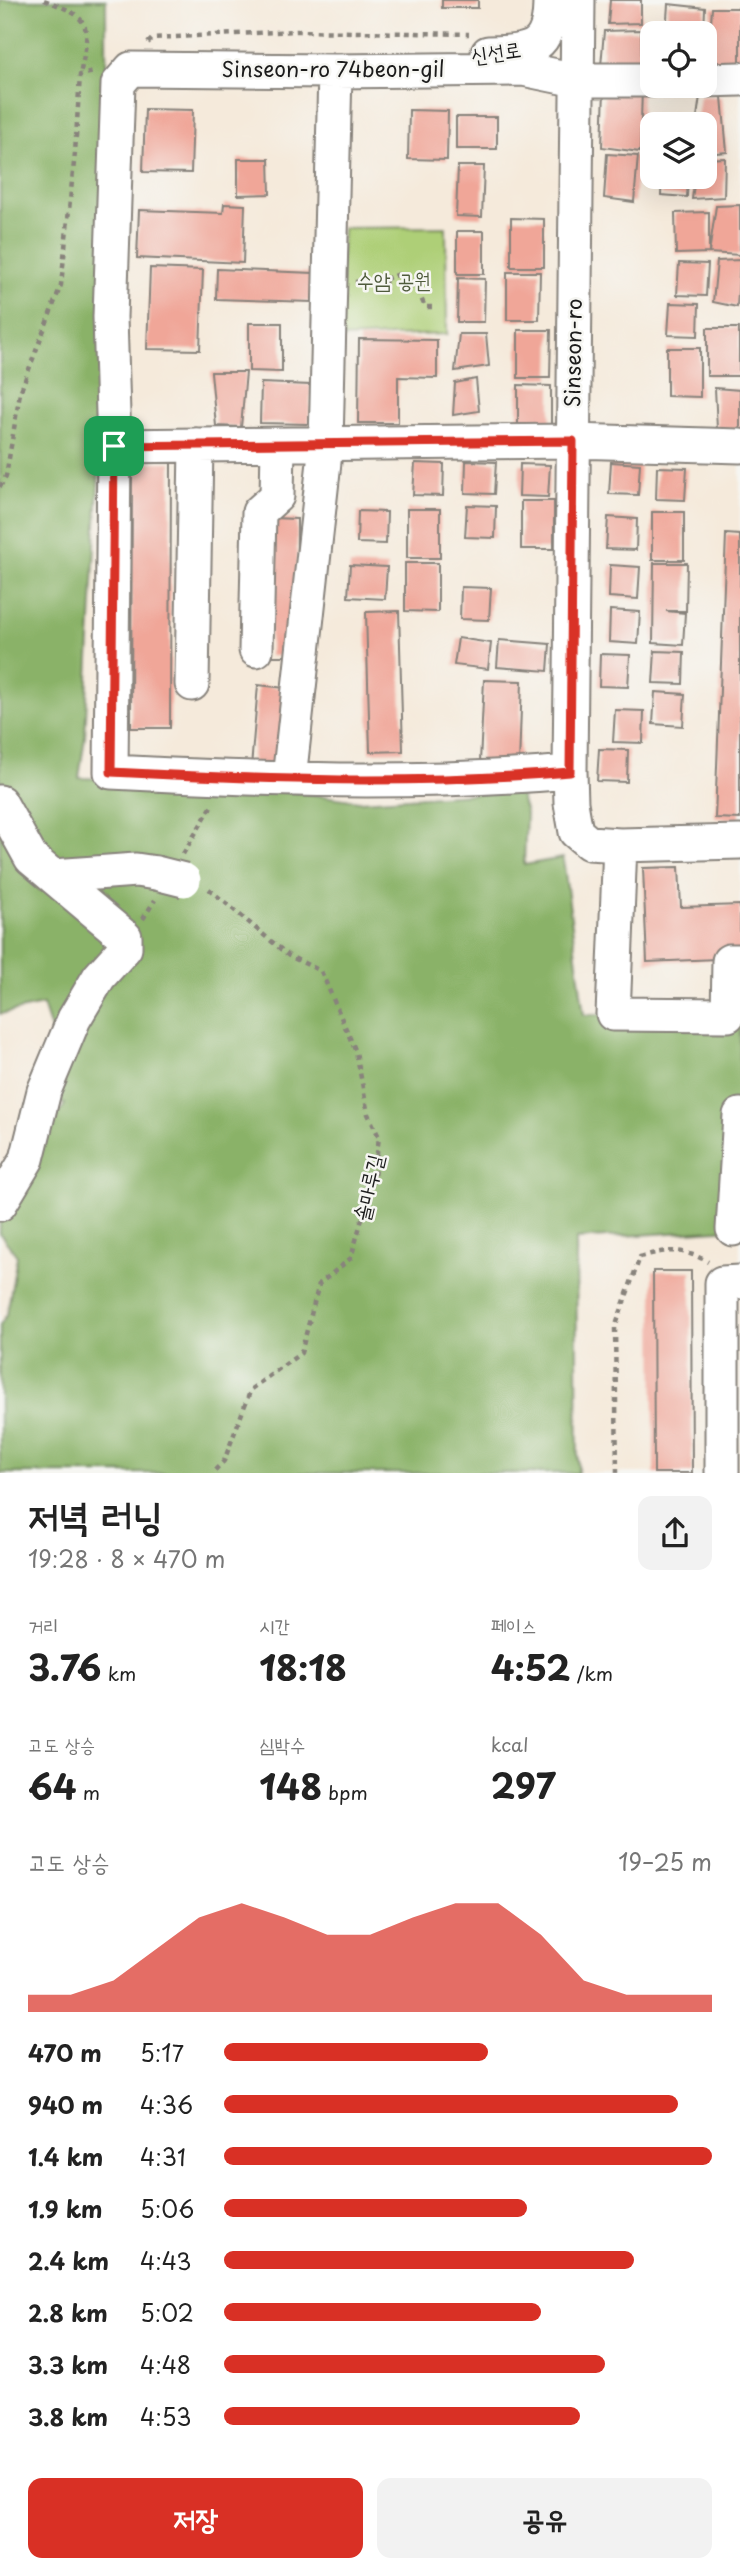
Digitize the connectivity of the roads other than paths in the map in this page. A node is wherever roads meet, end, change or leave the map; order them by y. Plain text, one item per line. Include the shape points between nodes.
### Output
1 (559, 4) edge
2 (456, 70) junction
3 (335, 71) junction
4 (717, 79) edge
5 (740, 79) edge
6 (576, 80) junction
7 (640, 80) edge
8 (573, 441) junction
9 (278, 444) junction
10 (326, 444) junction
11 (196, 445) junction
12 (114, 446) junction
13 (740, 446) edge
14 (256, 650) dead end
15 (192, 684) dead end
16 (570, 772) junction
17 (289, 779) junction
18 (0, 802) edge
19 (740, 842) edge
20 (620, 845) junction
21 (54, 876) junction
22 (178, 879) road end
23 (740, 961) edge
24 (740, 1115) edge
25 (0, 1204) edge
26 (738, 1233) edge
27 (731, 1283) edge
28 (722, 1473) edge

1 - 2 street, 신선로 via 546,34 535,46 516,52 464,53
1 - 6 street
2 - 3 street, Sinseon-ro 74beon-gil
2 - 6 street, Sinseon-ro 74beon-gil via 523,69
3 - 10 street
3 - 12 street, Sinseon-ro 74beon-gil via 127,62 118,84 113,180 110,317
4 - 5 street
6 - 7 street, Sinseon-ro 74beon-gil
6 - 8 street, Sinseon-ro
8 - 10 street
8 - 13 street
8 - 16 street, Sinseon-ro
9 - 10 street
9 - 11 street
9 - 14 street via 277,496 259,512
10 - 17 street
11 - 12 street
11 - 15 street
12 - 17 street via 111,772
16 - 17 street via 517,777
16 - 20 street, Sinseon-ro via 576,832 589,843
18 - 21 street via 31,858
19 - 20 street
20 - 23 street via 613,1014 728,1015 729,961
21 - 22 street via 136,870
21 - 25 street via 125,937 125,948 99,977 74,1019 44,1091 27,1159
24 - 26 street
27 - 28 street

